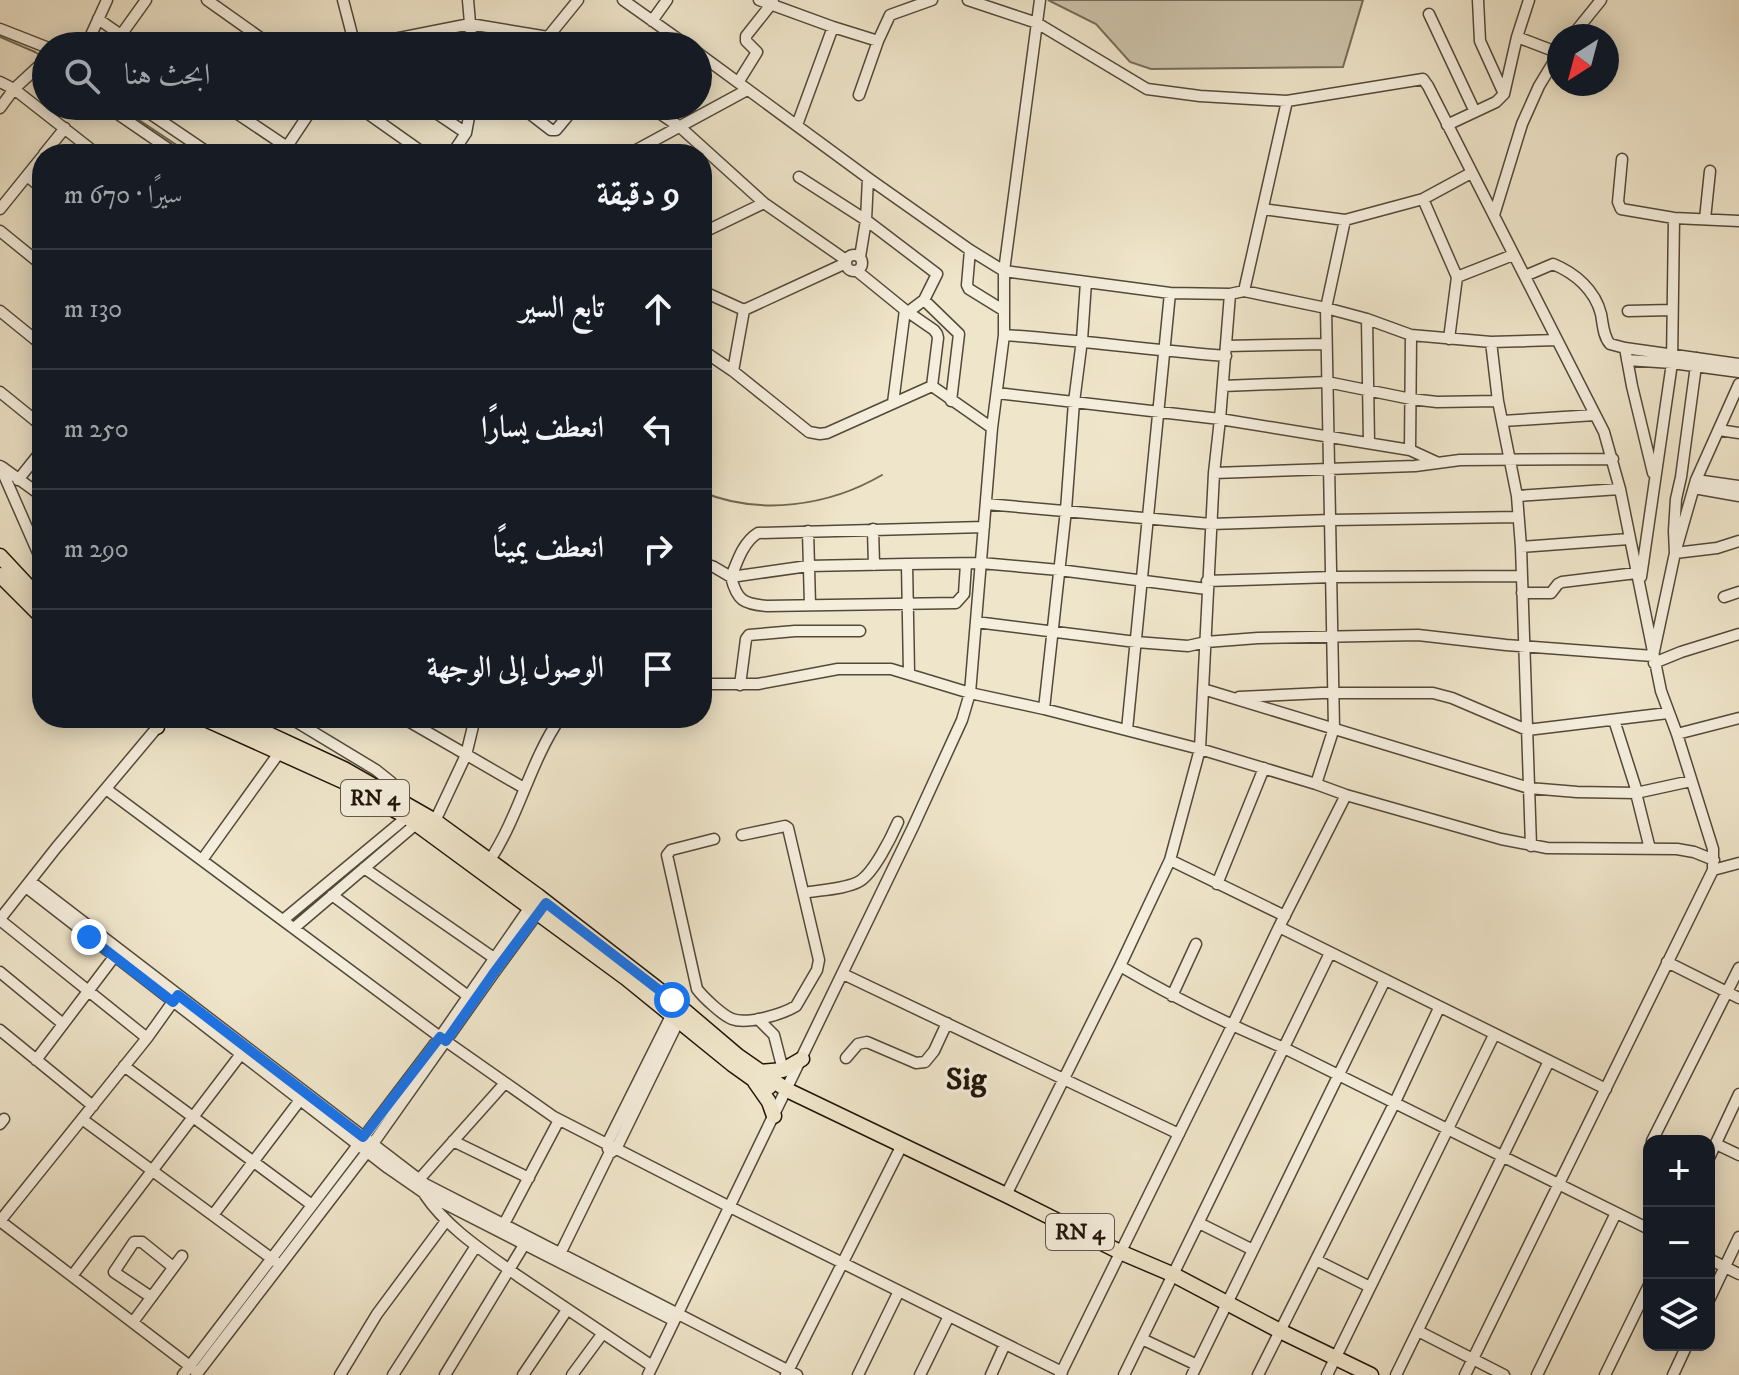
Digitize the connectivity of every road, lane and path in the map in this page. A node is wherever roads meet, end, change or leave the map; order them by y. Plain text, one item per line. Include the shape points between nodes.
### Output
1 (107, 0) edge
2 (146, 0) edge
3 (207, 0) edge
4 (468, 0) edge
5 (578, 0) edge
6 (623, 0) edge
7 (667, 0) edge
8 (759, 0) edge
9 (932, 0) edge
10 (968, 0) edge
11 (1040, 0) edge
12 (1478, 0) edge
13 (1529, 0) edge
14 (1601, 0) edge
15 (341, 2) edge
16 (772, 2) edge
17 (919, 2) edge
18 (1429, 14) dead end
19 (98, 19) junction
20 (652, 21) junction
21 (1037, 23) junction
22 (470, 24) junction
23 (1582, 24) edge
24 (833, 27) junction
25 (0, 29) edge
26 (92, 32) edge
27 (117, 32) edge
28 (123, 32) edge
29 (252, 32) edge
30 (352, 32) edge
31 (429, 32) edge
32 (471, 32) edge
33 (518, 32) edge
34 (552, 32) edge
35 (668, 32) edge
36 (1517, 37) junction
37 (878, 41) junction
38 (32, 42) edge
39 (1547, 48) edge
40 (712, 63) edge
41 (32, 72) edge
42 (1547, 73) edge
43 (739, 81) junction
44 (0, 82) edge
45 (14, 89) junction
46 (747, 90) junction
47 (1504, 94) junction
48 (859, 95) dead end
49 (1287, 101) junction
50 (32, 103) edge
51 (0, 108) edge
52 (712, 109) edge
53 (1475, 112) junction
54 (55, 120) edge
55 (126, 120) edge
56 (160, 120) edge
57 (244, 120) edge
58 (304, 120) edge
59 (377, 120) edge
60 (447, 120) edge
61 (468, 120) edge
62 (538, 120) edge
63 (564, 120) edge
64 (670, 120) edge
65 (693, 120) edge
66 (797, 125) junction
67 (1447, 125) junction
68 (680, 127) junction
69 (65, 128) junction
70 (466, 133) junction
71 (52, 144) edge
72 (85, 144) edge
73 (161, 144) edge
74 (195, 144) edge
75 (276, 144) edge
76 (288, 144) edge
77 (411, 144) edge
78 (459, 144) edge
79 (648, 144) edge
80 (699, 144) edge
81 (712, 156) edge
82 (1622, 159) dead end
83 (32, 169) edge
84 (1710, 171) dead end
85 (1471, 173) junction
86 (27, 176) junction
87 (799, 177) dead end
88 (868, 178) junction
89 (32, 180) edge
90 (1423, 199) junction
91 (764, 203) junction
92 (0, 209) edge
93 (1263, 209) junction
94 (1494, 215) junction
95 (1674, 218) junction
96 (1705, 219) junction
97 (866, 220) junction
98 (1345, 220) junction
99 (1739, 221) edge
100 (712, 228) edge
101 (0, 231) edge
102 (970, 250) junction
103 (1513, 255) junction
104 (32, 257) edge
105 (860, 257) junction
106 (846, 261) junction
107 (857, 271) junction
108 (1004, 271) junction
109 (1525, 276) junction
110 (1457, 277) junction
111 (1086, 282) junction
112 (1244, 291) junction
113 (1170, 293) junction
114 (1230, 294) junction
115 (712, 296) edge
116 (924, 300) junction
117 (1326, 308) junction
118 (744, 310) junction
119 (1003, 310) junction
120 (1672, 310) junction
121 (0, 311) edge
122 (906, 311) junction
123 (1628, 311) dead end
124 (1367, 319) junction
125 (1004, 335) junction
126 (1411, 335) junction
127 (32, 337) edge
128 (1449, 339) junction
129 (1082, 340) junction
130 (1557, 340) junction
131 (1491, 342) junction
132 (1326, 344) junction
133 (1164, 351) junction
134 (1226, 351) junction
135 (1626, 354) junction
136 (712, 357) edge
137 (1672, 359) junction
138 (1696, 362) junction
139 (1739, 364) edge
140 (733, 371) junction
141 (1739, 372) edge
142 (1327, 382) junction
143 (1739, 384) edge
144 (932, 386) junction
145 (1223, 386) junction
146 (1368, 389) junction
147 (0, 392) edge
148 (997, 393) junction
149 (1411, 399) junction
150 (951, 401) junction
151 (1498, 401) junction
152 (1074, 402) junction
153 (893, 403) junction
154 (1158, 411) junction
155 (1595, 415) junction
156 (32, 418) edge
157 (1220, 419) junction
158 (1503, 421) junction
159 (992, 428) junction
160 (1719, 430) junction
161 (1739, 433) edge
162 (1329, 438) junction
163 (1369, 443) junction
164 (1410, 450) junction
165 (1613, 459) junction
166 (1510, 460) junction
167 (32, 462) edge
168 (1436, 462) junction
169 (0, 466) edge
170 (1329, 468) junction
171 (1214, 473) junction
172 (1654, 478) junction
173 (18, 480) junction
174 (1695, 484) junction
175 (1739, 486) edge
176 (32, 489) edge
177 (1620, 489) junction
178 (1517, 496) junction
179 (1739, 496) edge
180 (986, 504) junction
181 (1066, 510) junction
182 (1518, 517) junction
183 (1148, 520) junction
184 (1331, 520) junction
185 (1211, 524) junction
186 (984, 527) junction
187 (873, 529) junction
188 (808, 531) junction
189 (32, 539) edge
190 (1629, 539) junction
191 (1739, 541) edge
192 (1521, 547) junction
193 (1675, 553) junction
194 (0, 556) edge
195 (981, 563) junction
196 (907, 564) junction
197 (966, 564) junction
198 (874, 565) junction
199 (712, 566) edge
200 (808, 566) junction
201 (1059, 570) junction
202 (1636, 573) junction
203 (0, 575) edge
204 (1521, 576) junction
205 (731, 577) junction
206 (1333, 577) junction
207 (1142, 580) junction
208 (1207, 585) junction
209 (1640, 585) junction
210 (32, 590) edge
211 (1739, 592) edge
212 (1522, 593) junction
213 (1724, 597) dead end
214 (909, 602) junction
215 (810, 605) junction
216 (32, 607) edge
217 (976, 622) junction
218 (860, 631) dead end
219 (1053, 631) junction
220 (1739, 634) edge
221 (1333, 637) junction
222 (1136, 642) junction
223 (1206, 642) junction
224 (1525, 646) junction
225 (1654, 660) junction
226 (909, 673) junction
227 (712, 684) edge
228 (740, 685) junction
229 (1203, 689) junction
230 (970, 693) junction
231 (1335, 694) junction
232 (1231, 698) junction
233 (1044, 709) junction
234 (1668, 713) junction
235 (1739, 718) edge
236 (1614, 720) junction
237 (154, 728) edge
238 (225, 728) edge
239 (256, 728) edge
240 (307, 728) edge
241 (420, 728) edge
242 (473, 728) edge
243 (553, 728) edge
244 (1334, 728) junction
245 (1127, 730) junction
246 (1527, 730) junction
247 (1677, 734) junction
248 (1200, 749) junction
249 (279, 753) junction
250 (466, 755) junction
251 (1264, 768) junction
252 (1691, 781) junction
253 (1316, 784) junction
254 (524, 788) junction
255 (1529, 788) junction
256 (106, 789) junction
257 (1636, 792) junction
258 (1346, 795) junction
259 (402, 801) junction
260 (411, 821) junction
261 (435, 821) junction
262 (898, 822) dead end
263 (742, 835) dead end
264 (714, 839) dead end
265 (1531, 846) junction
266 (1650, 849) junction
267 (202, 860) junction
268 (490, 860) junction
269 (1170, 860) junction
270 (1739, 863) edge
271 (1713, 865) junction
272 (364, 868) junction
273 (343, 878) junction
274 (28, 884) junction
275 (1217, 884) junction
276 (804, 893) junction
277 (332, 895) junction
278 (538, 905) junction
279 (1285, 916) junction
280 (0, 920) edge
281 (283, 920) junction
282 (1279, 927) junction
283 (294, 928) junction
284 (1196, 944) dead end
285 (1330, 953) junction
286 (114, 957) junction
287 (494, 958) junction
288 (1667, 962) junction
289 (1120, 966) junction
290 (1739, 968) edge
291 (0, 972) edge
292 (843, 974) junction
293 (1385, 980) junction
294 (89, 990) junction
295 (1727, 991) junction
296 (468, 996) junction
297 (1172, 996) junction
298 (1739, 998) edge
299 (176, 999) junction
300 (1439, 1008) junction
301 (781, 1013) junction
302 (675, 1017) junction
303 (758, 1019) junction
304 (947, 1023) junction
305 (63, 1024) junction
306 (1232, 1026) junction
307 (0, 1030) edge
308 (774, 1035) junction
309 (1494, 1035) junction
310 (147, 1038) junction
311 (443, 1039) junction
312 (1284, 1048) junction
313 (241, 1054) junction
314 (846, 1058) dead end
315 (802, 1059) junction
316 (36, 1060) junction
317 (1549, 1061) junction
318 (124, 1066) junction
319 (783, 1070) junction
320 (756, 1075) junction
321 (1339, 1075) junction
322 (1063, 1078) junction
323 (505, 1083) junction
324 (1606, 1089) junction
325 (787, 1090) junction
326 (297, 1094) junction
327 (1739, 1094) edge
328 (1395, 1102) junction
329 (93, 1106) junction
330 (193, 1116) junction
331 (774, 1116) junction
332 (82, 1119) junction
333 (559, 1120) junction
334 (1448, 1129) junction
335 (1179, 1134) junction
336 (1655, 1135) edge
337 (453, 1141) junction
338 (365, 1144) junction
339 (1716, 1144) joint
340 (902, 1145) junction
341 (611, 1149) junction
342 (1739, 1155) edge
343 (1501, 1156) junction
344 (253, 1162) junction
345 (152, 1170) junction
346 (529, 1178) junction
347 (416, 1183) junction
348 (1558, 1185) junction
349 (424, 1193) junction
350 (1006, 1195) junction
351 (312, 1205) junction
352 (730, 1207) junction
353 (1616, 1213) junction
354 (213, 1215) junction
355 (0, 1221) edge
356 (446, 1221) junction
357 (1199, 1223) junction
358 (504, 1224) junction
359 (1643, 1226) edge
360 (1739, 1237) edge
361 (524, 1245) junction
362 (476, 1246) junction
363 (1253, 1250) junction
364 (1120, 1252) junction
365 (182, 1256) dead end
366 (558, 1258) junction
367 (1316, 1260) junction
368 (276, 1262) junction
369 (1715, 1262) edge
370 (842, 1263) junction
371 (173, 1267) junction
372 (1725, 1267) junction
373 (508, 1269) junction
374 (1739, 1274) edge
375 (1174, 1275) junction
376 (72, 1276) junction
377 (1370, 1287) junction
378 (1715, 1288) edge
379 (899, 1291) junction
380 (151, 1297) junction
381 (1643, 1297) edge
382 (1227, 1304) junction
383 (567, 1310) junction
384 (678, 1316) junction
385 (949, 1316) junction
386 (133, 1322) junction
387 (1280, 1331) junction
388 (1418, 1331) junction
389 (603, 1333) junction
390 (1142, 1339) junction
391 (1005, 1344) junction
392 (1684, 1351) edge
393 (1335, 1358) junction
394 (1473, 1359) junction
395 (650, 1370) edge
396 (1194, 1370) edge
397 (194, 1373) edge
398 (790, 1374) edge
399 (1061, 1374) edge
400 (340, 1375) edge
401 (393, 1375) edge
402 (445, 1375) edge
403 (523, 1375) edge
404 (572, 1375) edge
405 (858, 1375) edge
406 (920, 1375) edge
407 (991, 1375) edge
408 (1124, 1375) edge
409 (1258, 1375) edge
410 (1327, 1375) edge
411 (1371, 1375) edge
412 (1396, 1375) edge
413 (1465, 1375) edge
414 (1504, 1375) edge
415 (1537, 1375) edge
416 (1605, 1375) edge
417 (1673, 1375) edge

1 - 19 street
2 - 28 street
3 - 29 street
4 - 22 street
5 - 34 street
6 - 20 street
7 - 20 street
8 - 16 street
9 - 17 street
10 - 21 street
11 - 21 street
12 - 47 street via 1480,41
13 - 36 street
14 - 23 street
15 - 30 street
16 - 24 street
16 - 43 street via 746,36 757,52
17 - 37 street via 890,15
18 - 53 street
19 - 26 street
19 - 27 street
20 - 35 street
21 - 49 street via 1147,89
21 - 108 street
22 - 31 street
22 - 32 street
22 - 33 street
24 - 37 street
24 - 66 street
25 - 38 street
36 - 39 street
36 - 47 street
37 - 48 street
40 - 43 street
41 - 45 street
42 - 94 street via 1522,124
43 - 46 street
44 - 45 street
45 - 50 street
45 - 51 street
46 - 52 street
46 - 66 street
47 - 53 street
49 - 67 street via 1423,79
49 - 93 street
53 - 67 street
54 - 69 street
55 - 73 street
56 - 74 street
57 - 75 street
58 - 76 street
59 - 77 street
60 - 70 street
61 - 70 street
62 - 63 street via 556,130
64 - 68 street
65 - 68 street
66 - 88 street
67 - 85 street
68 - 79 street
68 - 80 street
69 - 71 street
69 - 72 street
70 - 78 street
81 - 91 street
82 - 95 street via 1619,208
83 - 86 street
84 - 96 street
85 - 90 street
85 - 94 street
86 - 89 street
86 - 92 street
87 - 97 street
88 - 97 street
88 - 102 street
90 - 98 street
90 - 110 street
91 - 100 street
91 - 106 street
93 - 98 street
93 - 112 street
94 - 103 street
95 - 96 street
95 - 120 street
96 - 99 street
97 - 105 street
97 - 116 street via 937,274
98 - 117 street
101 - 104 street
102 - 108 street
102 - 119 street via 969,289
103 - 109 street
103 - 110 street
105 - 106 street via 852,254
105 - 107 street via 862,267
106 - 107 street via 849,270
106 - 118 street
107 - 122 street
108 - 111 street
108 - 119 street
109 - 130 street
109 - 135 street via 1553,264 1578,279 1598,304 1607,342
110 - 128 street
111 - 113 street
111 - 129 street
112 - 114 street
112 - 117 street
113 - 114 street
113 - 133 street
114 - 134 street
115 - 118 street
116 - 122 street
116 - 150 street via 959,334
117 - 124 street
117 - 132 street
118 - 140 street
119 - 125 street
120 - 123 street
120 - 137 street
121 - 127 street
122 - 144 street via 937,334
122 - 153 street
124 - 126 street
124 - 146 street
125 - 129 street
125 - 148 street
126 - 128 street
126 - 149 street
128 - 131 street
129 - 133 street
129 - 152 street
130 - 131 street
130 - 155 street
131 - 151 street
132 - 134 street
132 - 142 street
133 - 134 street
133 - 154 street
134 - 145 street
135 - 137 street
135 - 172 street
136 - 140 street
137 - 138 street
137 - 172 street
138 - 139 street
138 - 141 street
138 - 193 street via 1674,511
140 - 153 street via 815,434
142 - 145 street
142 - 146 street
142 - 162 street
143 - 160 street
144 - 150 street
144 - 153 street
145 - 157 street
146 - 149 street
146 - 163 street
147 - 156 street
148 - 152 street
148 - 159 street
149 - 151 street
149 - 164 street
150 - 159 street
151 - 158 street
152 - 154 street
152 - 181 street
154 - 157 street
154 - 183 street
155 - 158 street
155 - 165 street
157 - 162 street
157 - 171 street
158 - 166 street
159 - 180 street
160 - 161 street
160 - 174 street
162 - 163 street
162 - 170 street
163 - 164 street
164 - 168 street
165 - 166 street
165 - 177 street
166 - 168 street
166 - 178 street
167 - 173 street
168 - 170 street
169 - 173 street
169 - 189 street
170 - 171 street
170 - 184 street
171 - 185 street
172 - 209 street
173 - 176 street
174 - 175 street
174 - 179 street
174 - 193 street
177 - 178 street
177 - 190 street
178 - 182 street
180 - 181 street
180 - 186 street
181 - 183 street
181 - 201 street
182 - 184 street
182 - 192 street
183 - 185 street
183 - 207 street
184 - 185 street
184 - 206 street
185 - 208 street
186 - 187 street
186 - 195 street
187 - 188 street
187 - 198 street
188 - 200 street
188 - 205 street via 758,533
190 - 192 street
190 - 202 street
191 - 193 street
192 - 204 street
193 - 225 street
194 - 210 main road
195 - 197 street
195 - 201 street
195 - 217 street
196 - 197 street
196 - 198 street
196 - 214 street
197 - 214 street via 960,601
198 - 200 street
199 - 205 street
200 - 205 street
200 - 215 street
201 - 207 street
201 - 219 street
202 - 209 street
202 - 212 street via 1562,582 1551,593
203 - 216 main road
204 - 206 street
204 - 212 street
205 - 215 street via 735,594 748,604
206 - 208 street
206 - 221 street
207 - 208 street
207 - 222 street
208 - 223 street
209 - 225 street
211 - 213 street
212 - 224 street
214 - 215 street
214 - 226 street
217 - 219 street
217 - 230 street
218 - 228 street via 749,635
219 - 222 street
219 - 233 street
220 - 225 street
221 - 223 street
221 - 224 street via 1418,635
221 - 231 street
222 - 223 street
222 - 245 street
223 - 229 street
224 - 225 street
224 - 246 street
225 - 234 street
226 - 228 street via 838,669
226 - 230 street
227 - 228 street
229 - 232 street
229 - 248 street
230 - 233 street
230 - 292 street via 951,746
231 - 232 street
231 - 244 street
231 - 246 street via 1440,694
232 - 244 street
233 - 245 street
234 - 236 street
234 - 247 street
235 - 247 street
236 - 246 street
236 - 257 street
237 - 256 street
238 - 249 main road, RN 4
239 - 259 main road, RN 4
240 - 259 street via 376,770
241 - 250 street
242 - 250 street
243 - 254 street
244 - 253 street
244 - 255 street
245 - 248 street
246 - 255 street
247 - 252 street
248 - 251 street
248 - 269 street
249 - 260 main road, RN 4 via 345,782
249 - 267 street
250 - 254 street
250 - 261 street
251 - 253 street
251 - 275 street
252 - 257 street
252 - 271 street via 1713,849
253 - 258 street
254 - 268 street
255 - 257 street
255 - 265 street
256 - 267 street
256 - 274 street
257 - 266 street
258 - 265 street
258 - 279 street
259 - 261 main road, RN 4
260 - 272 street
260 - 273 street
260 - 278 main road, RN 4
261 - 268 main road, RN 4
262 - 276 street via 863,879
263 - 276 street via 788,828
264 - 303 street via 667,855 697,989 733,1020
265 - 266 street
266 - 271 street via 1686,850
267 - 281 street
268 - 278 main road, RN 4
269 - 275 street
269 - 289 street
270 - 271 street
271 - 288 street
272 - 273 street
272 - 287 street
273 - 277 street
273 - 281 street
274 - 280 street
274 - 286 street
274 - 299 street
275 - 279 street
276 - 301 street via 818,968 796,1006
277 - 283 street
277 - 296 street
278 - 287 street
278 - 302 main road, RN 4
278 - 311 street
278 - 320 main road, RN 4 via 672,1000
279 - 282 street
280 - 294 street
281 - 283 street
282 - 285 street
282 - 306 street
283 - 311 street
284 - 297 street
285 - 293 street
285 - 312 street
286 - 294 street
286 - 299 street
287 - 296 street
288 - 295 street
288 - 324 street
289 - 297 street
289 - 322 street
290 - 295 street
291 - 305 street
292 - 304 street
292 - 315 street
293 - 300 street
293 - 321 street
294 - 305 street
294 - 310 street
295 - 298 street
295 - 336 street
296 - 311 street
297 - 306 street
299 - 310 street
299 - 313 street
299 - 326 street
300 - 309 street
300 - 328 street
301 - 303 street
301 - 308 street
302 - 320 main road, RN 4
302 - 341 street
303 - 308 street
304 - 314 street via 925,1062 867,1042
304 - 322 street
305 - 316 street
306 - 312 street
306 - 335 street
307 - 316 street
308 - 319 street
309 - 317 street
309 - 334 street
310 - 318 street
311 - 323 street
311 - 338 street
312 - 321 street
312 - 357 street
313 - 326 street
313 - 330 street
315 - 319 main road
315 - 325 street
316 - 329 street
317 - 324 street
317 - 343 street
318 - 329 street
318 - 330 street
319 - 320 main road
320 - 325 main road, RN 4
320 - 331 main road
321 - 328 street
321 - 363 street
322 - 335 street
322 - 350 street
323 - 333 street
323 - 337 street
324 - 348 street
325 - 331 street
325 - 340 main road, RN 4
326 - 338 street
326 - 344 street
327 - 339 street
328 - 334 street
328 - 367 street
329 - 332 street
330 - 344 street
330 - 345 street
331 - 352 street
332 - 345 street
332 - 355 street
333 - 341 street
333 - 346 street
334 - 343 street
334 - 377 street
335 - 364 street
337 - 346 street
337 - 347 street
338 - 347 street
338 - 351 street
338 - 368 street
339 - 342 street
340 - 350 main road, RN 4
340 - 370 street
341 - 352 street
341 - 366 street
343 - 348 street
343 - 388 street
344 - 351 street
344 - 354 street
345 - 354 street
345 - 376 street
346 - 358 street
347 - 349 street
347 - 358 street
348 - 353 street
348 - 394 street
349 - 356 street
349 - 361 street
350 - 364 main road, RN 4
351 - 368 street
352 - 370 street
352 - 384 street
353 - 359 street
353 - 415 street
354 - 368 street
355 - 376 street
356 - 362 street
356 - 400 street via 377,1314
357 - 363 street
357 - 375 street
358 - 366 street
360 - 372 street
361 - 366 street
361 - 373 street
362 - 373 street
362 - 401 street
363 - 382 street
364 - 375 main road, RN 4
364 - 399 street
365 - 371 street
366 - 384 street via 604,1275
367 - 377 street
367 - 387 street
368 - 397 street
369 - 372 street
370 - 379 street
370 - 398 street
371 - 380 street
371 - 380 street via 142,1242 134,1242 114,1272
372 - 374 street
372 - 378 street
373 - 383 street
373 - 402 street
375 - 382 main road, RN 4
375 - 390 street
376 - 386 street
377 - 393 street
379 - 385 street
379 - 405 street
380 - 386 street
381 - 416 street
382 - 387 main road, RN 4
382 - 396 street
383 - 389 street
383 - 403 street
384 - 395 street
384 - 398 street
385 - 391 street
385 - 406 street
386 - 397 street
387 - 393 main road, RN 4
387 - 409 street
388 - 394 street
388 - 412 street
389 - 395 street
389 - 404 street
390 - 396 street
390 - 408 street
391 - 399 street
391 - 407 street
392 - 417 street
393 - 410 street
393 - 411 main road, RN 4
394 - 413 street
394 - 414 street

